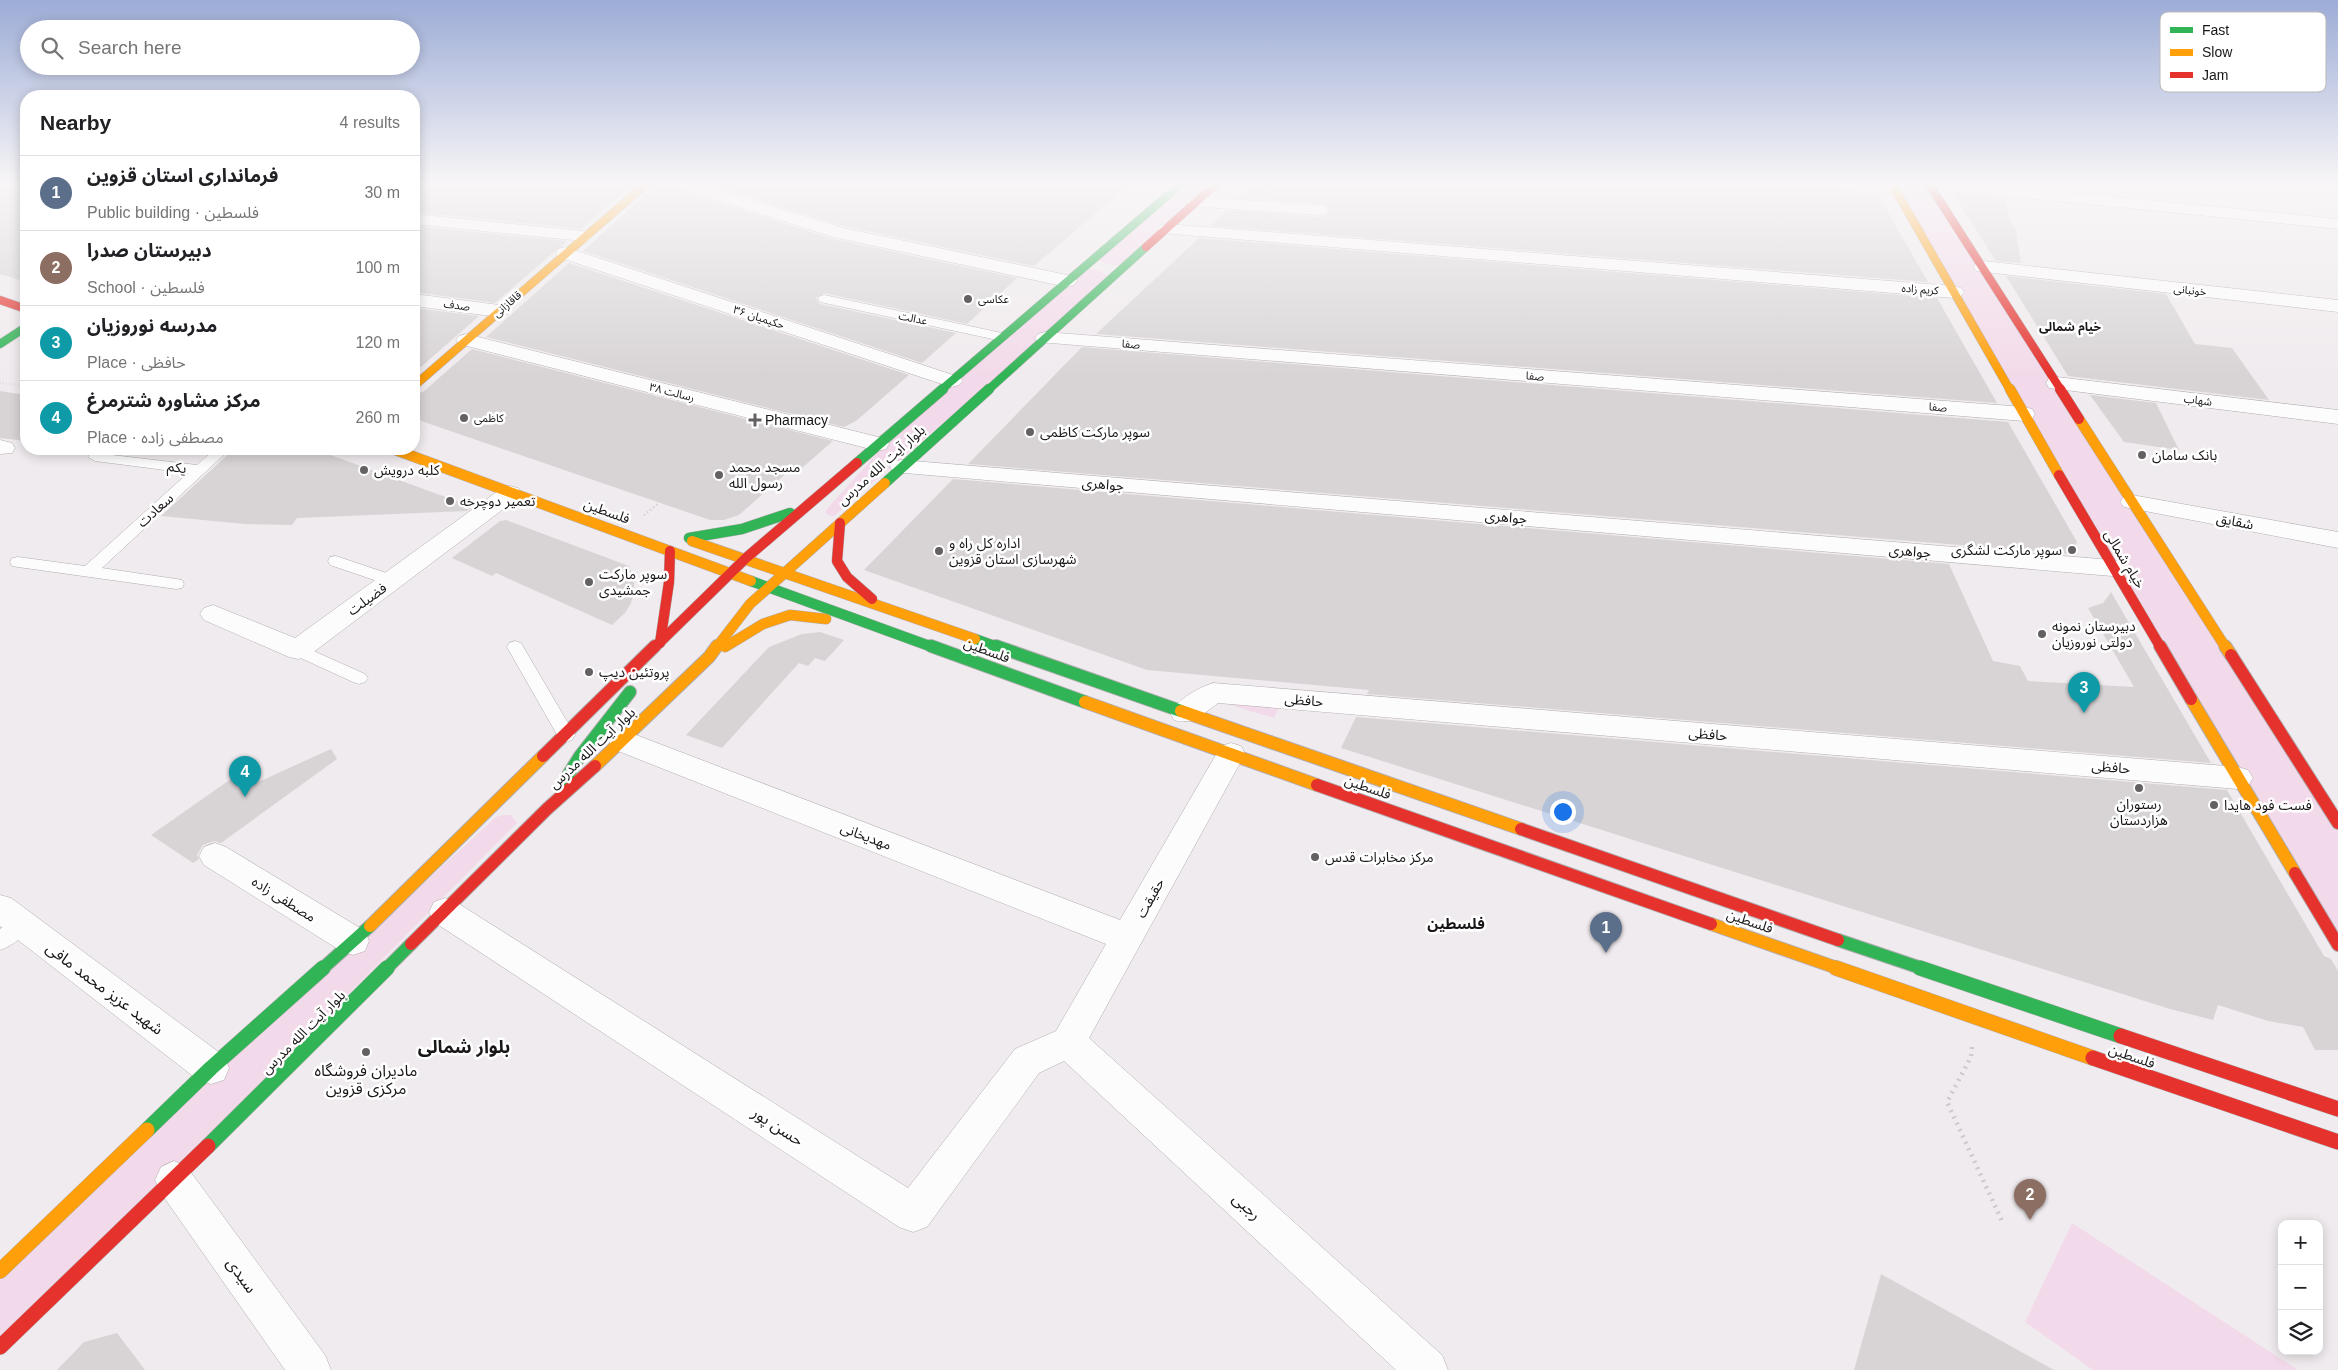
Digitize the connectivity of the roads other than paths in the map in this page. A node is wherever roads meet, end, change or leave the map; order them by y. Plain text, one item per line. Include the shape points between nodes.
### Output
1 (570, 248) edge
2 (909, 248) edge
3 (1106, 248) edge
4 (1146, 248) edge
5 (1404, 248) edge
6 (1929, 248) edge
7 (1971, 248) edge
8 (565, 253) junction
9 (1095, 257) junction
10 (1125, 266) junction
11 (1983, 267) junction
12 (1082, 268) junction
13 (1111, 279) junction
14 (1067, 281) junction
15 (1954, 292) junction
16 (824, 299) dead end
17 (0, 300) edge
18 (420, 301) edge
19 (2338, 306) edge
20 (20, 307) edge
21 (500, 311) junction
22 (20, 331) edge
23 (1002, 337) junction
24 (1045, 338) junction
25 (466, 340) junction
26 (0, 344) edge
27 (420, 381) edge
28 (952, 381) junction
29 (2057, 383) junction
30 (2024, 414) junction
31 (2338, 417) edge
32 (907, 420) junction
33 (878, 444) junction
34 (216, 455) edge
35 (409, 455) edge
36 (95, 456) dead end
37 (901, 467) junction
38 (200, 470) junction
39 (510, 493) junction
40 (2132, 502) junction
41 (801, 509) junction
42 (637, 521) road end
43 (840, 523) junction
44 (685, 538) junction
45 (2338, 540) edge
46 (781, 544) dead end
47 (670, 551) junction
48 (770, 554) dead end
49 (746, 558) junction
50 (336, 561) dead end
51 (18, 562) dead end
52 (789, 565) junction
53 (766, 566) junction
54 (2112, 568) junction
55 (88, 572) junction
56 (730, 573) junction
57 (392, 581) junction
58 (740, 582) junction
59 (176, 584) dead end
60 (768, 588) junction
61 (880, 606) junction
62 (212, 614) dead end
63 (868, 624) junction
64 (660, 643) junction
65 (515, 647) dead end
66 (298, 650) junction
67 (709, 657) junction
68 (360, 678) dead end
69 (637, 683) dead end
70 (1184, 714) junction
71 (566, 735) junction
72 (623, 740) junction
73 (1231, 754) junction
74 (2238, 778) junction
75 (547, 809) junction
76 (496, 817) dead end
77 (517, 823) dead end
78 (2338, 823) edge
79 (215, 856) dead end
80 (445, 912) junction
81 (7, 924) edge
82 (1110, 930) dead end
83 (362, 933) junction
84 (415, 941) junction
85 (2338, 946) edge
86 (1068, 1042) junction
87 (211, 1068) junction
88 (2337, 1108) edge
89 (2338, 1142) edge
90 (174, 1180) junction
91 (0, 1271) edge
92 (0, 1347) edge
93 (1420, 1368) edge
94 (310, 1370) edge

1 - 8 main road, قاقازانی
2 - 14 street
3 - 9 main road, بلوار آیت الله مدرس
4 - 10 main road, بلوار آیت الله مدرس
5 - 15 street, کریم زاده
6 - 15 main road, خیام شمالی
7 - 11 main road
8 - 21 main road, قاقازانی
8 - 28 street, ۳۶ حکیمیان
9 - 10 main road via 1106,264
9 - 12 main road, بلوار آیت الله مدرس
10 - 13 main road, بلوار آیت الله مدرس
11 - 19 street, خونبانی
11 - 29 main road
12 - 13 main road via 1101,270
12 - 14 main road, بلوار آیت الله مدرس
13 - 24 main road, بلوار آیت الله مدرس
14 - 23 main road, بلوار آیت الله مدرس
15 - 30 main road, خیام شمالی
16 - 23 lane, عدالت
17 - 20 main road
18 - 21 street, صدف
21 - 25 main road, قاقازانی
22 - 26 main road
23 - 28 main road, بلوار آیت الله مدرس
24 - 30 street, صفا
24 - 37 main road, بلوار آیت الله مدرس
25 - 27 main road, قاقازانی
25 - 33 street, ۳۸ رسالت
28 - 32 main road, بلوار آیت الله مدرس
29 - 31 street, شهاب
29 - 40 main road
30 - 54 main road, خیام شمالی
32 - 33 main road, بلوار آیت الله مدرس
32 - 46 main road via 863,469
33 - 41 main road, بلوار آیت الله مدرس
34 - 38 lane, سعادت
35 - 39 main road, فلسطین
36 - 38 lane, یکم
37 - 43 main road, بلوار آیت الله مدرس
37 - 54 street, جواهری
38 - 55 lane, سعادت
39 - 47 main road, فلسطین
39 - 57 street, فضیلت
40 - 45 street, شقایق
40 - 78 main road
41 - 44 main road via 742,529
41 - 49 main road, بلوار آیت الله مدرس
42 - 44 main road, فلسطین
43 - 52 main road, بلوار آیت الله مدرس
43 - 61 main road via 838,561 847,577
44 - 49 main road, فلسطین
47 - 56 main road, فلسطین
47 - 64 main road
48 - 53 main road
49 - 53 main road, فلسطین
49 - 56 main road, بلوار آیت الله مدرس
49 - 58 main road
50 - 57 lane
51 - 55 lane
52 - 53 main road, فلسطین
52 - 60 main road, بلوار آیت الله مدرس
52 - 61 main road, فلسطین
53 - 60 main road
54 - 74 main road, خیام شمالی
55 - 59 lane
56 - 58 main road, فلسطین
56 - 64 main road, بلوار آیت الله مدرس
57 - 66 street, فضیلت
58 - 60 main road, فلسطین
60 - 63 main road, فلسطین
60 - 67 main road, بلوار آیت الله مدرس via 750,604
61 - 70 main road, فلسطین
62 - 66 street
63 - 67 main road via 790,615 763,624
63 - 73 main road, فلسطین
64 - 71 main road, بلوار آیت الله مدرس
65 - 71 lane
66 - 68 lane
67 - 72 main road, بلوار آیت الله مدرس
69 - 75 main road via 580,756
70 - 74 street, حافظی via 1213,693
70 - 88 main road, فلسطین via 2023,1004
71 - 83 main road, بلوار آیت الله مدرس
72 - 75 main road, بلوار آیت الله مدرس
72 - 82 street, مهدیخانی
73 - 86 street, حقیقت
73 - 89 main road, فلسطین
74 - 85 main road, خیام شمالی
75 - 80 main road, بلوار آیت الله مدرس
76 - 83 main road
77 - 84 main road
79 - 83 street, مصطفی زاده
80 - 84 main road, بلوار آیت الله مدرس
80 - 86 street, حسن پور via 913,1212 1026,1061
81 - 87 street, شهید عزیز محمد مافی
83 - 87 main road, بلوار آیت الله مدرس
84 - 90 main road, بلوار آیت الله مدرس
86 - 93 street, رجبی
87 - 91 main road, بلوار آیت الله مدرس
90 - 92 main road, بلوار آیت الله مدرس
90 - 94 street, سیدی

